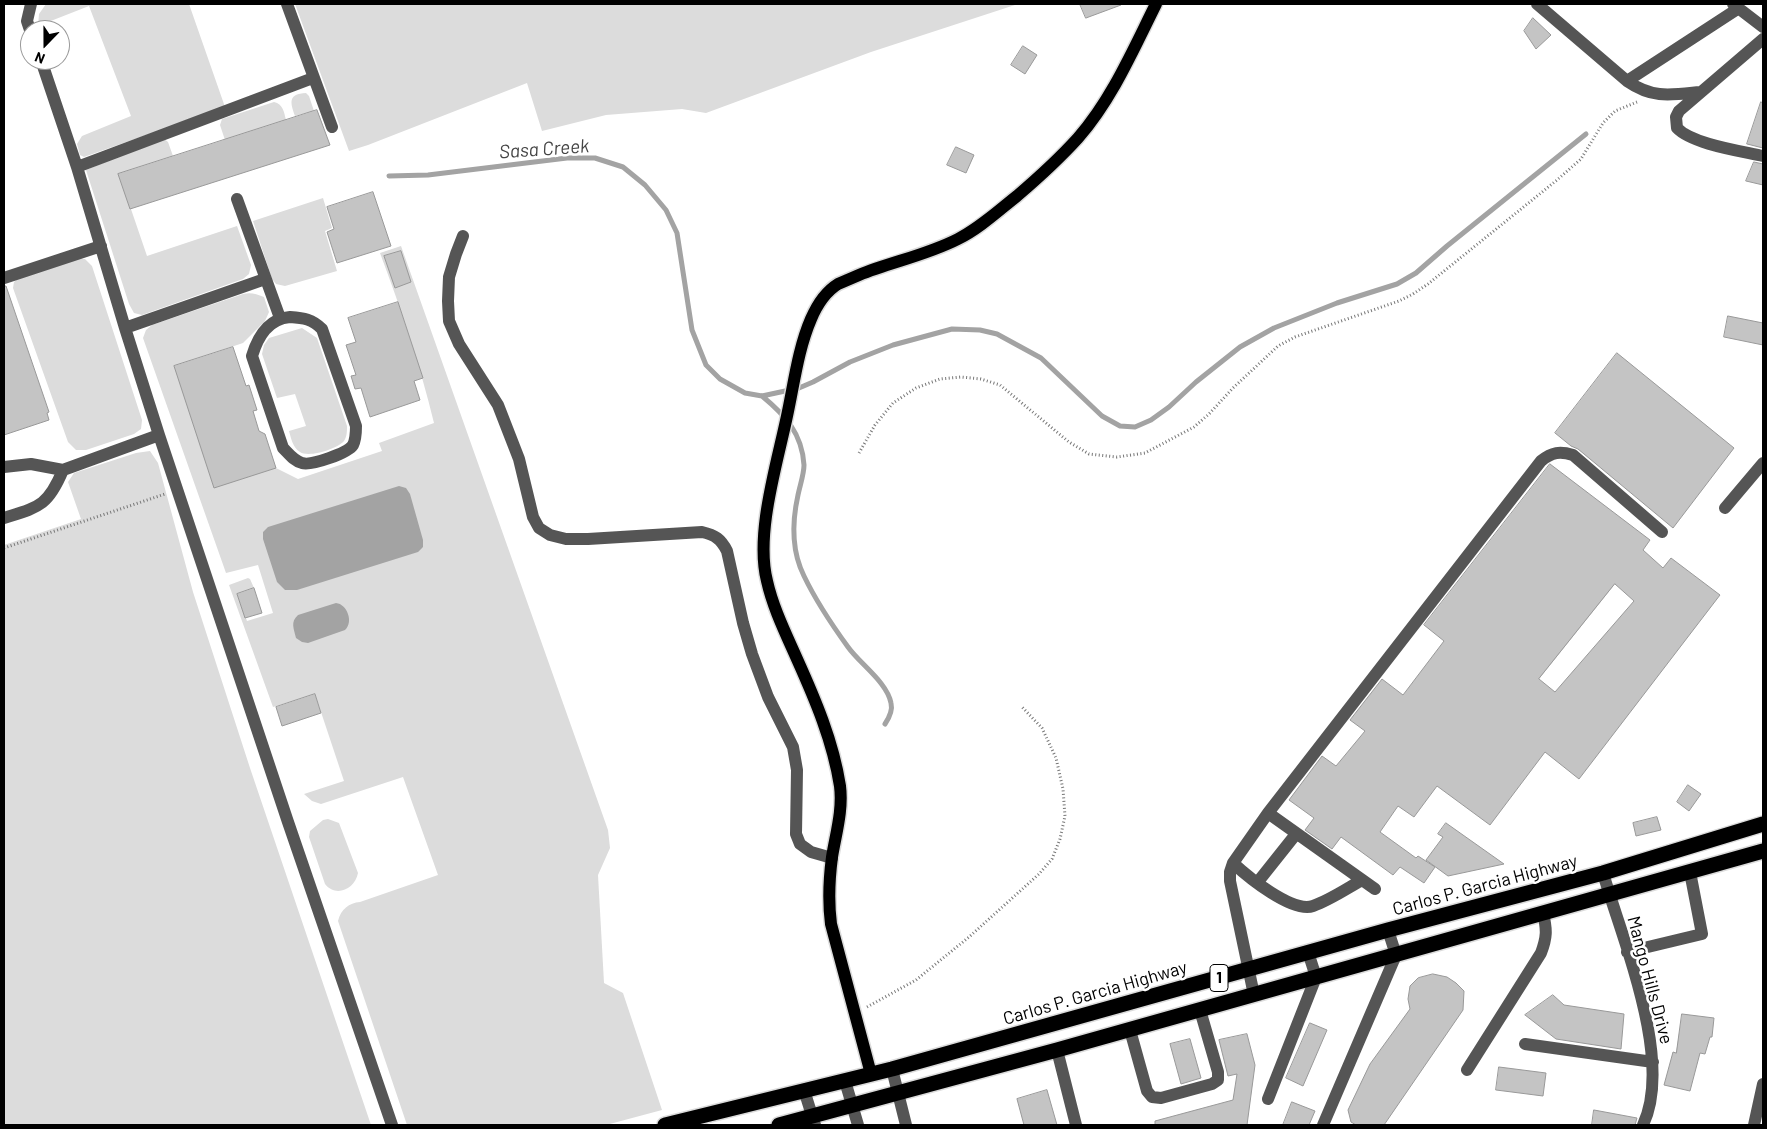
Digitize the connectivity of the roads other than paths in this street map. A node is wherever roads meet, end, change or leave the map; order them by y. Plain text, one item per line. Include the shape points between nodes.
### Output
1 (31, 4) edge
2 (287, 4) edge
3 (1156, 4) edge
4 (1538, 4) edge
5 (1736, 6) edge
6 (27, 20) edge
7 (1763, 27) edge
8 (1763, 39) edge
9 (44, 70) edge
10 (314, 78) junction
11 (1627, 81) junction
12 (1700, 92) junction
13 (332, 127) dead end
14 (1763, 156) edge
15 (77, 166) junction
16 (237, 199) dead end
17 (464, 236) dead end
18 (101, 246) junction
19 (4, 278) edge
20 (265, 279) junction
21 (280, 318) junction
22 (125, 328) junction
23 (159, 435) junction
24 (1763, 463) edge
25 (4, 466) edge
26 (64, 470) junction
27 (1725, 508) dead end
28 (4, 518) edge
29 (1662, 532) dead end
30 (1268, 813) junction
31 (1763, 824) edge
32 (1296, 834) junction
33 (1763, 851) edge
34 (832, 858) junction
35 (1233, 863) junction
36 (1690, 872) junction
37 (1603, 873) junction
38 (1362, 880) junction
39 (1257, 883) junction
40 (1375, 889) dead end
41 (1609, 895) junction
42 (1543, 914) junction
43 (1388, 930) junction
44 (1308, 952) junction
45 (1627, 952) junction
46 (1396, 955) junction
47 (1248, 969) junction
48 (1316, 977) junction
49 (1254, 995) junction
50 (1200, 1010) junction
51 (1130, 1030) junction
52 (1525, 1044) dead end
53 (972, 1046) junction
54 (1057, 1050) junction
55 (1653, 1062) junction
56 (892, 1069) junction
57 (1466, 1070) dead end
58 (979, 1071) junction
59 (871, 1074) junction
60 (845, 1081) junction
61 (1763, 1084) edge
62 (804, 1090) junction
63 (898, 1093) junction
64 (1268, 1099) dead end
65 (852, 1106) junction
66 (814, 1121) edge
67 (392, 1125) edge
68 (670, 1125) edge
69 (779, 1125) edge
70 (858, 1125) edge
71 (906, 1125) edge
72 (1076, 1125) edge
73 (1323, 1125) edge
74 (1643, 1125) edge
75 (1754, 1125) edge

1 - 6 street
2 - 10 street
3 - 34 main road via 1101,107 1072,144 1032,183 977,228 958,239 839,284 828,292 811,318 768,506 763,544 766,578 822,716 833,753 840,787 840,814
4 - 11 street
5 - 7 street
5 - 11 street
8 - 12 street
9 - 15 street
10 - 13 street
10 - 15 street
11 - 12 street via 1662,96
12 - 14 street via 1679,111 1677,128 1704,142
15 - 18 street
16 - 20 street
17 - 34 street via 449,277 449,321 459,344 498,405 519,459 533,518 545,532 566,539 702,532 713,534 722,541 752,654 768,697 793,747 797,770 796,834 800,844 811,852
18 - 19 street
18 - 22 street
20 - 21 street
20 - 22 street
21 - 21 street via 262,332 252,356 284,448 301,463 311,464 348,450 356,436 356,426 322,329 314,321 303,318
22 - 23 street
23 - 26 street
23 - 67 street
24 - 27 street
25 - 26 street via 31,464
26 - 28 street via 42,504
29 - 30 street via 1573,455 1561,452 1545,458
30 - 32 street
30 - 35 street
31 - 37 highway, Carlos P. Garcia Highway / 1
32 - 38 street
32 - 39 street
33 - 36 highway, 1
34 - 59 main road via 830,914
35 - 39 street
35 - 47 street via 1230,881
36 - 41 highway, 1
36 - 45 street via 1702,934
37 - 41 street, Mango Hills Drive
37 - 43 highway, Carlos P. Garcia Highway / 1
38 - 39 street via 1312,906 1293,905
38 - 40 street
41 - 42 highway, 1
41 - 45 street, Mango Hills Drive
42 - 46 highway, 1
42 - 57 street via 1546,939 1541,953
43 - 44 highway, Carlos P. Garcia Highway / 1
43 - 46 street
44 - 47 highway, Carlos P. Garcia Highway / 1
44 - 48 street
45 - 55 street, Mango Hills Drive
46 - 48 highway, 1
46 - 73 street
47 - 49 street
47 - 53 highway, Carlos P. Garcia Highway / 1
48 - 49 highway, 1
48 - 64 street
49 - 50 highway, 1
50 - 51 highway, 1
50 - 51 street via 1218,1072 1218,1080 1212,1084 1161,1098 1152,1097
51 - 54 highway, 1
52 - 55 street
53 - 56 highway, Carlos P. Garcia Highway / 1
53 - 58 highway
54 - 58 highway, 1
54 - 72 street
55 - 74 street, Mango Hills Drive via 1652,1092
56 - 59 highway, Carlos P. Garcia Highway / 1
56 - 63 street
58 - 63 highway, 1
59 - 60 highway, Carlos P. Garcia Highway / 1
60 - 62 highway, Carlos P. Garcia Highway / 1
60 - 65 street
61 - 75 street
62 - 66 street
62 - 68 highway, Carlos P. Garcia Highway / 1
63 - 65 highway, 1
63 - 71 street
65 - 66 highway, 1
65 - 70 street
66 - 69 highway, 1

